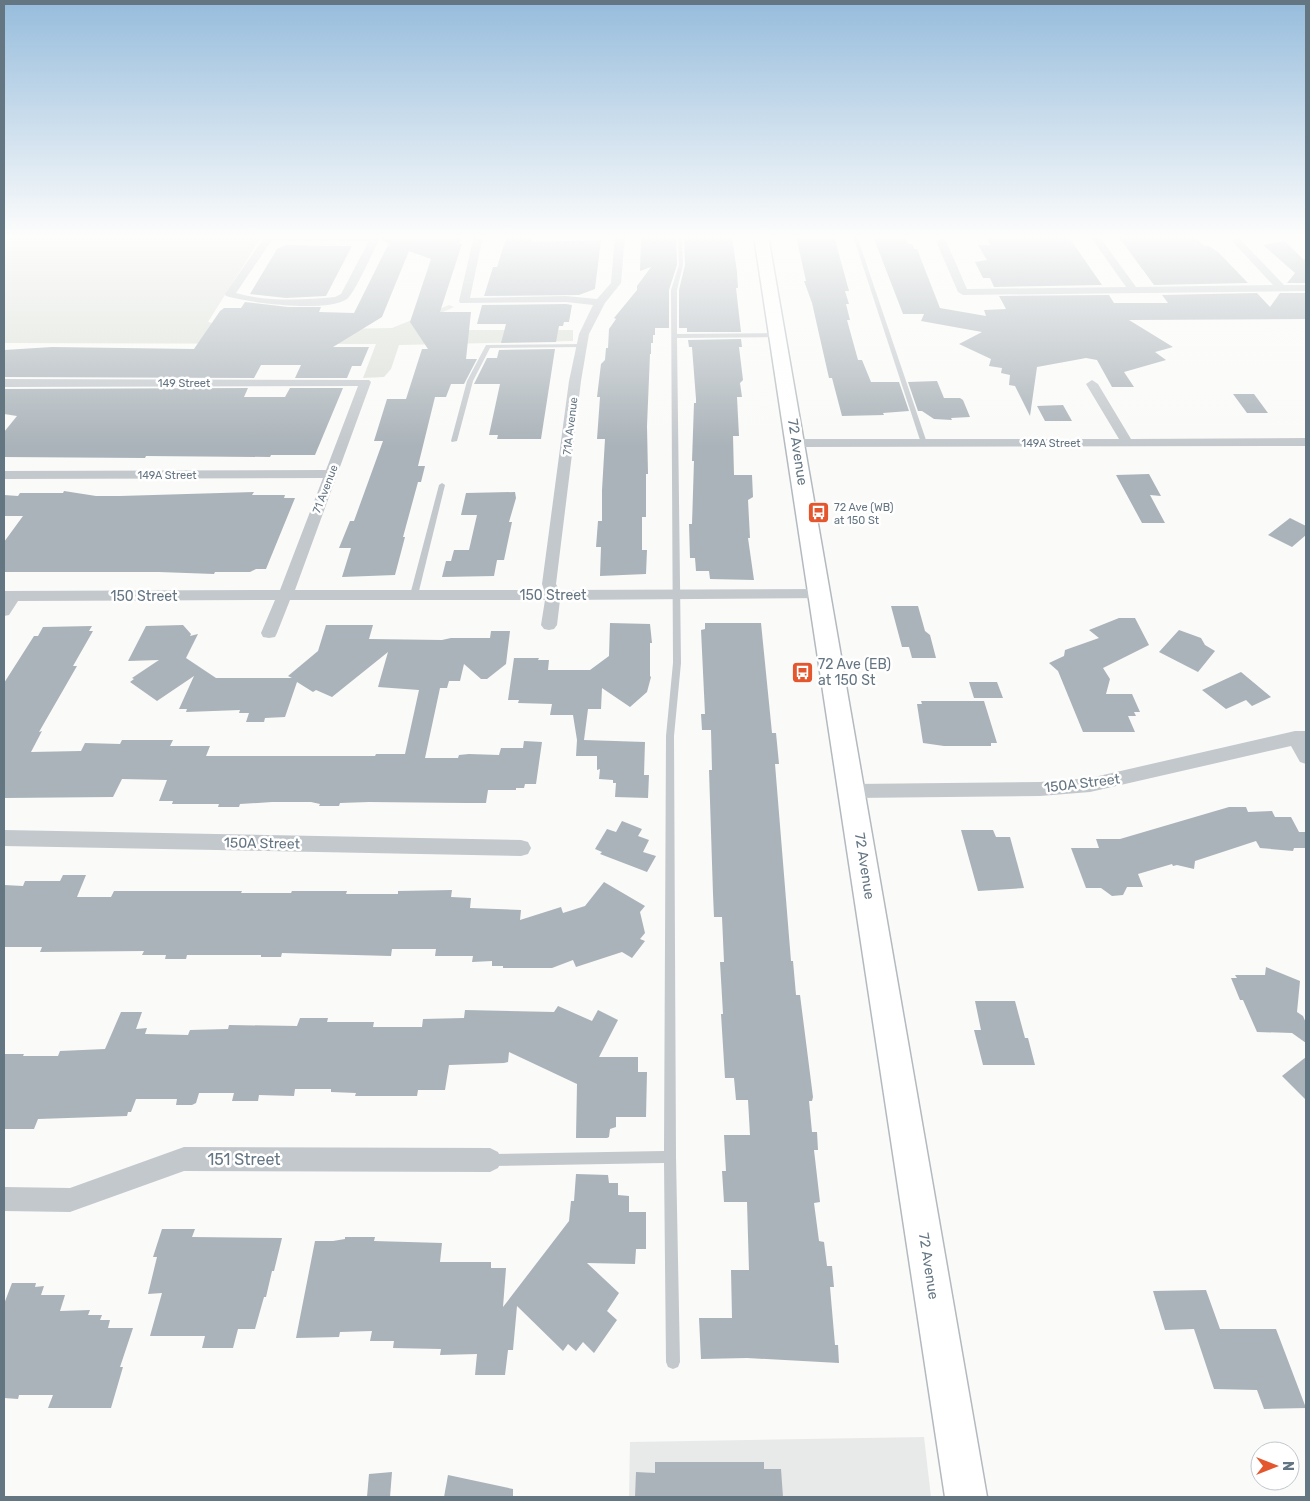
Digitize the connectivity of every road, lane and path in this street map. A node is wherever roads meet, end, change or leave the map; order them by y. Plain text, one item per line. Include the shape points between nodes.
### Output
1 (598, 306) edge
2 (674, 306) edge
3 (774, 306) edge
4 (878, 306) edge
5 (779, 335) junction
6 (674, 336) junction
7 (582, 344) junction
8 (365, 382) joint
9 (4, 383) edge
10 (1092, 384) dead end
11 (454, 441) dead end
12 (1127, 442) junction
13 (1306, 442) edge
14 (796, 443) junction
15 (924, 443) junction
16 (331, 474) junction
17 (4, 475) edge
18 (442, 485) dead end
19 (821, 594) junction
20 (414, 595) junction
21 (553, 595) junction
22 (676, 595) junction
23 (9, 596) edge
24 (285, 596) junction
25 (4, 611) edge
26 (550, 624) dead end
27 (269, 633) dead end
28 (1301, 738) edge
29 (1306, 757) edge
30 (853, 791) junction
31 (4, 838) edge
32 (521, 848) dead end
33 (670, 1157) junction
34 (490, 1160) joint
35 (4, 1199) edge
36 (673, 1362) dead end
37 (966, 1497) edge

1 - 7 street, 71A Avenue
2 - 6 lane
3 - 5 main road, 72 Avenue
4 - 15 lane
5 - 6 lane
5 - 14 main road, 72 Avenue
6 - 22 lane
7 - 11 lane via 488,346 470,381
7 - 21 street, 71A Avenue via 549,584
8 - 9 street, 149 Street
8 - 16 street, 71 Avenue
10 - 12 street
12 - 13 street, 149A Street
12 - 15 street, 149A Street
14 - 15 street, 149A Street
14 - 19 main road, 72 Avenue
16 - 17 street, 149A Street
16 - 24 street, 71 Avenue
18 - 20 lane
19 - 22 street, 150 Street
19 - 30 main road, 72 Avenue
20 - 21 street, 150 Street
20 - 24 street, 150 Street
21 - 22 street, 150 Street
21 - 26 street, 71A Avenue
22 - 33 lane via 677,663 670,736
23 - 24 street, 150 Street
23 - 25 street
24 - 27 street
28 - 29 street
28 - 30 street, 150A Street via 1090,785 1040,789
30 - 37 main road, 72 Avenue
31 - 32 street, 150A Street
33 - 34 lane
33 - 36 lane
34 - 35 street, 151 Street via 184,1159 70,1200

